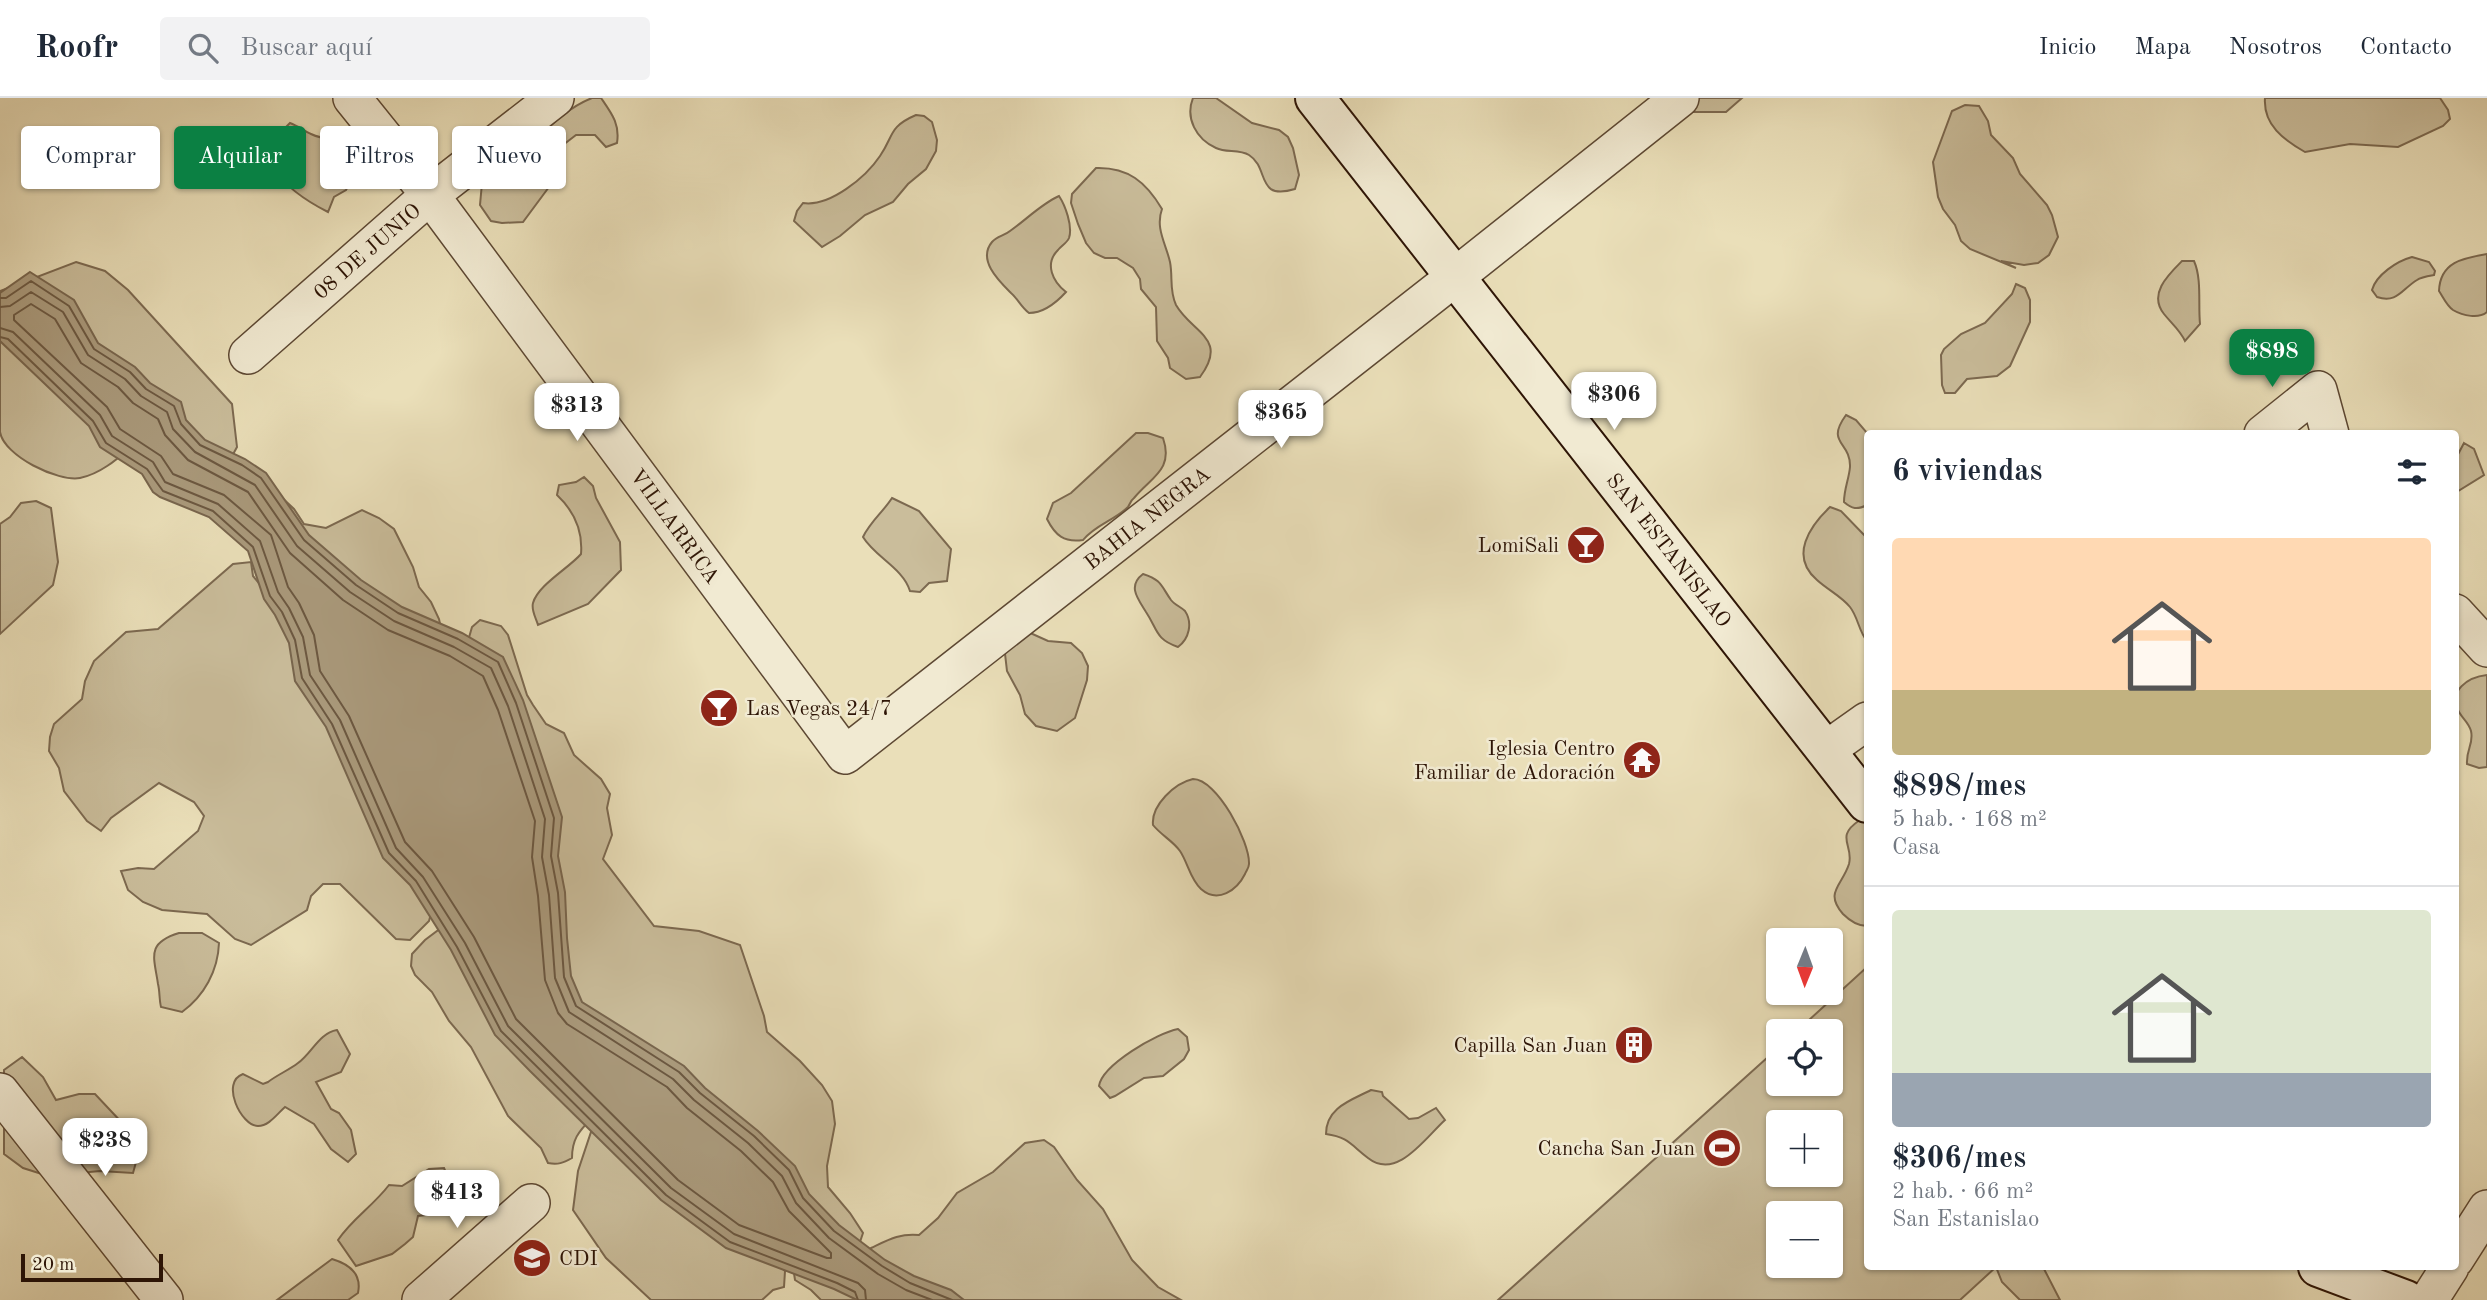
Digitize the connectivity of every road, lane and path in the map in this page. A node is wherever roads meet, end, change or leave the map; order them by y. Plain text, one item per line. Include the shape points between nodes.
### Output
1 (352, 98) edge
2 (555, 98) edge
3 (1315, 98) edge
4 (1680, 98) edge
5 (430, 195) junction
6 (1455, 277) junction
7 (248, 355) dead end
8 (2268, 430) edge
9 (2329, 430) edge
10 (2467, 612) edge
11 (2487, 648) edge
12 (1864, 723) edge
13 (1826, 750) junction
14 (845, 755) joint
15 (1864, 799) edge
16 (0, 1092) edge
17 (530, 1203) dead end
18 (2487, 1209) edge
19 (2459, 1253) edge
20 (2324, 1270) edge
21 (2448, 1270) edge
22 (2367, 1293) edge
23 (164, 1300) edge
24 (421, 1300) edge
25 (2406, 1300) edge
26 (2429, 1300) edge

1 - 5 street, VILLARRICA
2 - 5 street, 08 DE JUNIO
3 - 6 main road, SAN ESTANISLAO
4 - 6 street, BAHIA NEGRA
5 - 7 street, 08 DE JUNIO
5 - 14 street, VILLARRICA
6 - 13 main road, SAN ESTANISLAO
6 - 14 street, BAHIA NEGRA
8 - 9 street via 2318,390
10 - 11 street
12 - 13 street
13 - 15 main road, SAN ESTANISLAO
16 - 23 street
17 - 24 street
18 - 19 street
20 - 22 main road
21 - 26 street
22 - 25 main road

